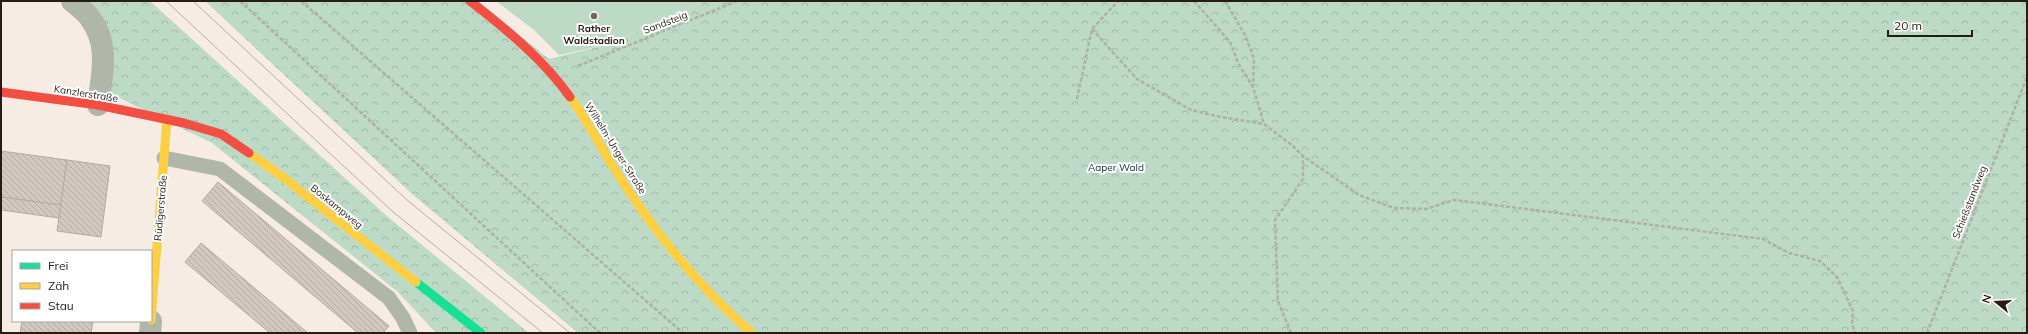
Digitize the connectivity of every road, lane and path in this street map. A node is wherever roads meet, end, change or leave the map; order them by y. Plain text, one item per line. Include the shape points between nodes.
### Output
1 (72, 1) edge
2 (240, 1) edge
3 (301, 1) edge
4 (470, 1) edge
5 (737, 1) edge
6 (1118, 1) edge
7 (1194, 1) edge
8 (1225, 1) edge
9 (1092, 29) junction
10 (555, 76) junction
11 (2027, 77) edge
12 (1253, 87) junction
13 (1, 92) edge
14 (1077, 99) dead end
15 (98, 105) junction
16 (167, 120) junction
17 (1264, 124) junction
18 (1303, 156) junction
19 (164, 158) junction
20 (152, 308) edge
21 (151, 322) edge
22 (150, 333) edge
23 (410, 333) edge
24 (481, 333) edge
25 (600, 333) edge
26 (683, 333) edge
27 (752, 333) edge
28 (1291, 333) edge
29 (1855, 333) edge
30 (1927, 333) edge

1 - 15 street via 90,18 103,43
2 - 25 path
3 - 26 path
4 - 10 street, Wilhelm-Unger-Straße
5 - 10 path, Sandsteig
6 - 9 path
7 - 12 path via 1230,42 1238,63
8 - 12 path via 1245,35 1254,59
9 - 14 path
9 - 17 path via 1137,79 1191,110 1221,118
10 - 27 street, Wilhelm-Unger-Straße via 582,113 612,165 657,231 724,309
11 - 30 path, Schießstandweg
12 - 17 path
13 - 15 street, Kanzlerstraße
15 - 16 street, Kanzlerstraße
16 - 19 street, Rüdigerstraße
16 - 24 street, Boskampweg via 221,134 284,178
17 - 18 path
18 - 28 path via 1303,179 1275,220 1278,302
18 - 29 path via 1359,195 1394,208 1426,209 1454,200 1763,239 1789,253 1820,261 1837,277 1853,311 1852,323
19 - 20 street, Rüdigerstraße
19 - 23 lane via 220,169 389,298
21 - 22 street, Rüdigerstraße

